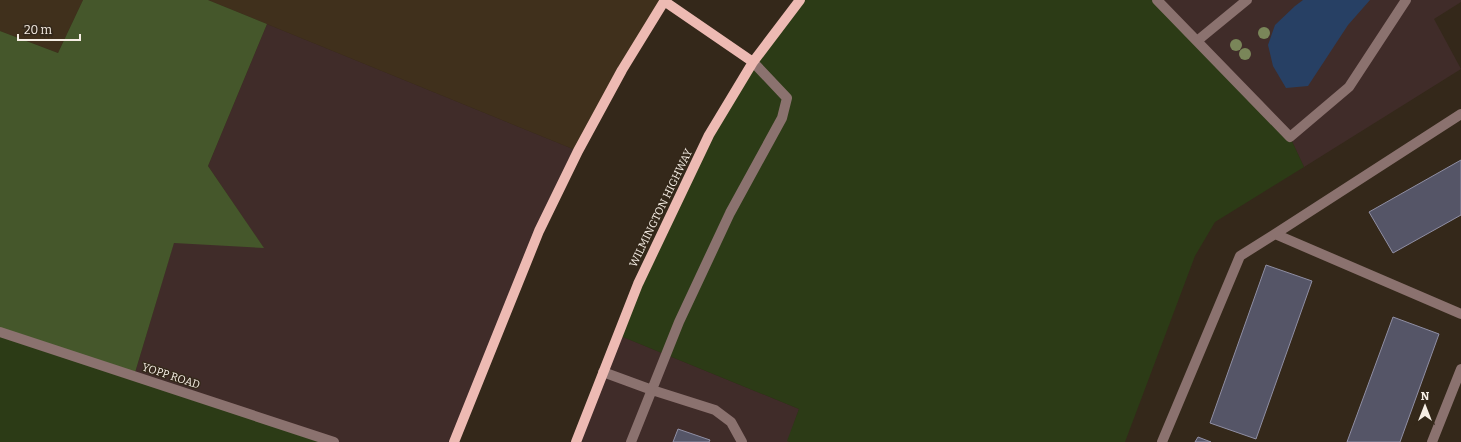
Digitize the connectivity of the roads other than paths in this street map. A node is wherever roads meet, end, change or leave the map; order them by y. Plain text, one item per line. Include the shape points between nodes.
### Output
1 (664, 0) edge
2 (800, 0) edge
3 (1157, 0) edge
4 (1247, 0) edge
5 (1406, 0) edge
6 (1197, 41) junction
7 (754, 62) junction
8 (1461, 114) edge
9 (1276, 234) junction
10 (1461, 314) edge
11 (0, 332) edge
12 (1461, 369) edge
13 (603, 372) junction
14 (652, 390) junction
15 (334, 442) edge
16 (454, 442) edge
17 (576, 442) edge
18 (631, 442) edge
19 (742, 442) edge
20 (1162, 442) edge
21 (1432, 442) edge

1 - 7 main road
1 - 16 main road via 618,76 545,218
2 - 7 main road, WILMINGTON HIGHWAY
3 - 6 street
4 - 6 street
5 - 6 street via 1349,87 1290,137
7 - 13 main road, WILMINGTON HIGHWAY via 706,142 638,284
7 - 14 street via 787,98 782,118 730,213 679,322
8 - 9 street
9 - 10 street
9 - 20 street via 1240,256
11 - 15 street, YOPP ROAD
12 - 21 street
13 - 14 street
13 - 17 main road, WILMINGTON HIGHWAY
14 - 18 street
14 - 19 street via 715,410 731,422

